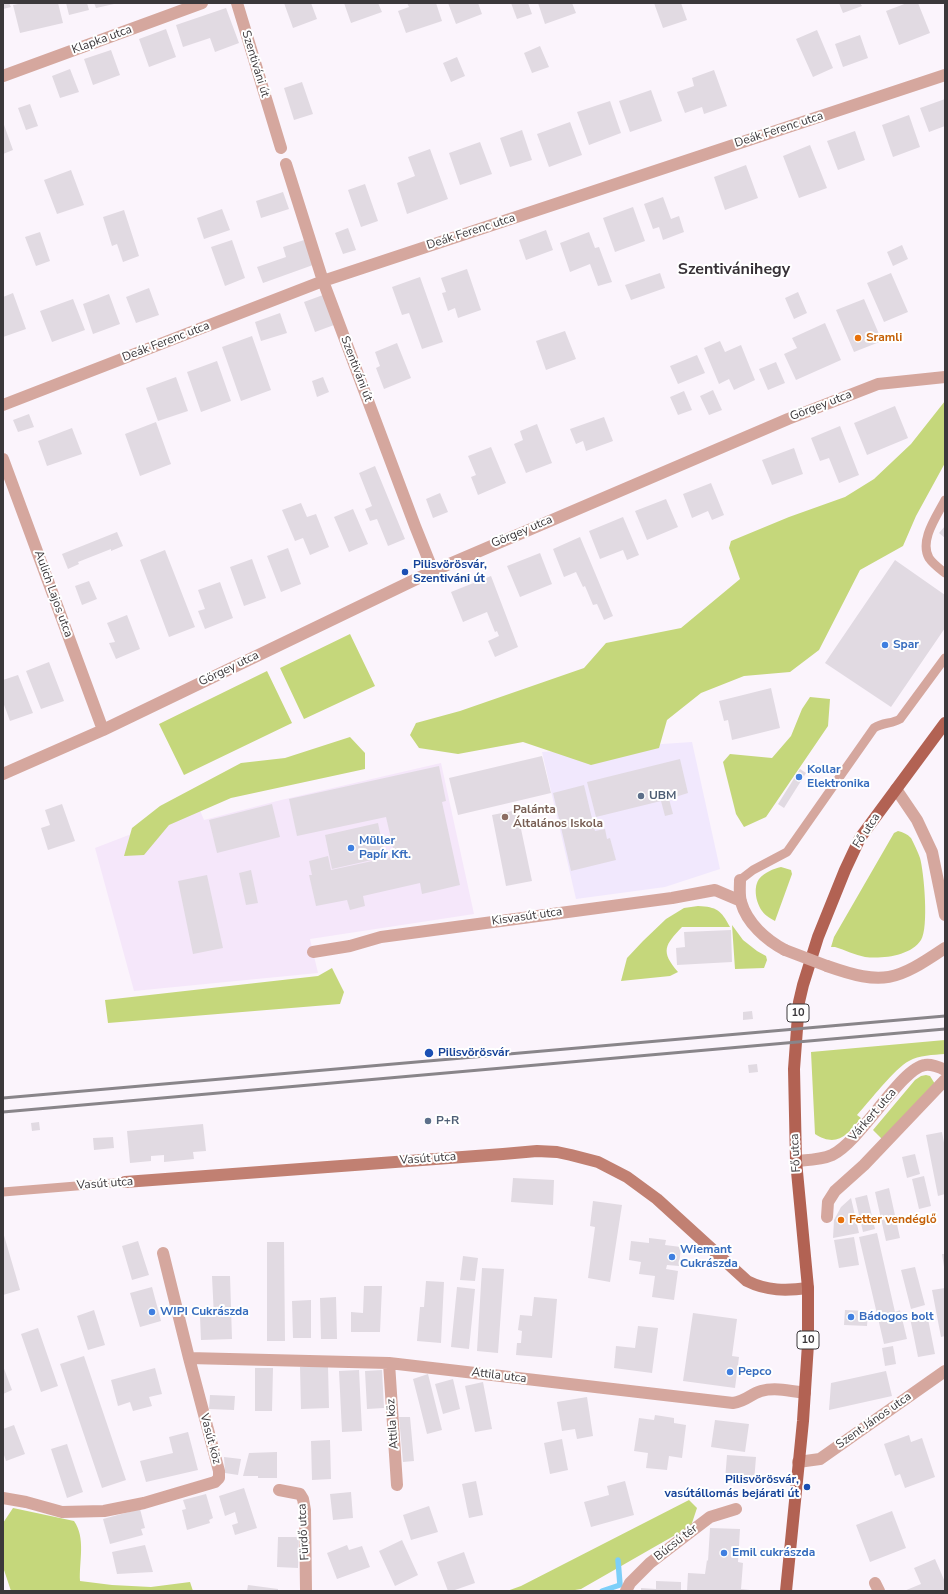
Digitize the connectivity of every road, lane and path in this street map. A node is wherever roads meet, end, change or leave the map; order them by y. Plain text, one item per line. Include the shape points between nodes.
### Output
1 (202, 3) edge
2 (237, 3) edge
3 (945, 75) edge
4 (3, 76) edge
5 (281, 148) dead end
6 (286, 164) dead end
7 (323, 281) junction
8 (945, 377) edge
9 (3, 405) edge
10 (3, 459) edge
11 (945, 500) edge
12 (433, 571) junction
13 (945, 573) edge
14 (945, 658) edge
15 (945, 723) edge
16 (103, 730) junction
17 (3, 774) edge
18 (896, 789) junction
19 (740, 880) joint
20 (741, 901) junction
21 (945, 915) edge
22 (945, 948) edge
23 (313, 952) dead end
24 (945, 1070) edge
25 (945, 1080) edge
26 (796, 1160) junction
27 (125, 1182) joint
28 (3, 1192) edge
29 (827, 1217) dead end
30 (163, 1253) dead end
31 (808, 1288) junction
32 (189, 1358) junction
33 (389, 1364) junction
34 (945, 1371) edge
35 (805, 1392) junction
36 (798, 1462) junction
37 (396, 1485) dead end
38 (279, 1490) dead end
39 (3, 1498) edge
40 (736, 1510) dead end
41 (306, 1591) edge
42 (626, 1591) edge
43 (786, 1591) edge

1 - 4 street, Klapka utca
2 - 5 street, Szentiváni út
3 - 7 street, Deák Ferenc utca
6 - 7 street, Szentiváni út
7 - 9 street, Deák Ferenc utca
7 - 12 street, Szentiváni út
8 - 12 street, Görgey utca via 878,384 788,418
10 - 16 street, Aulich Lajos utca
11 - 13 lane via 932,524 927,546 929,558
12 - 16 street, Görgey utca
14 - 19 lane via 900,719 894,723 882,723 874,728 787,852
15 - 18 main road, Fő utca / 10
16 - 17 street, Görgey utca
18 - 21 street via 917,820 932,852
18 - 26 main road, Fő utca / 10 via 860,838 818,937 803,985 796,1025 794,1069
19 - 20 street
20 - 22 street, bridge via 748,917 770,941 785,950 866,978 886,978 904,974
20 - 23 street, Kisvasút utca via 715,890 380,937 350,946
24 - 26 street, Várkert utca via 925,1064 910,1072 851,1141 832,1155 815,1160
25 - 29 street via 864,1165 835,1191 828,1202
26 - 31 main road, Fő utca / 10
27 - 28 lane, Vasút utca
27 - 31 street, Vasút utca via 537,1151 556,1152 598,1162 627,1177 656,1199 747,1281 771,1290
30 - 32 street, Vasút köz
31 - 35 main road, Fő utca / 10
32 - 33 street, Attila utca
32 - 39 street, Vasút köz via 219,1471 219,1478 215,1482 144,1503 104,1511 62,1512
33 - 35 street, Attila utca via 733,1403 742,1402 761,1391
33 - 37 street, Attila köz
34 - 36 street, Szent János utca via 820,1459
35 - 36 main road, Fő utca / 10
36 - 43 main road, Fő utca / 10
38 - 41 street, Fürdő utca via 300,1494 303,1499
40 - 42 street, Búcsú tér via 710,1517 650,1563

